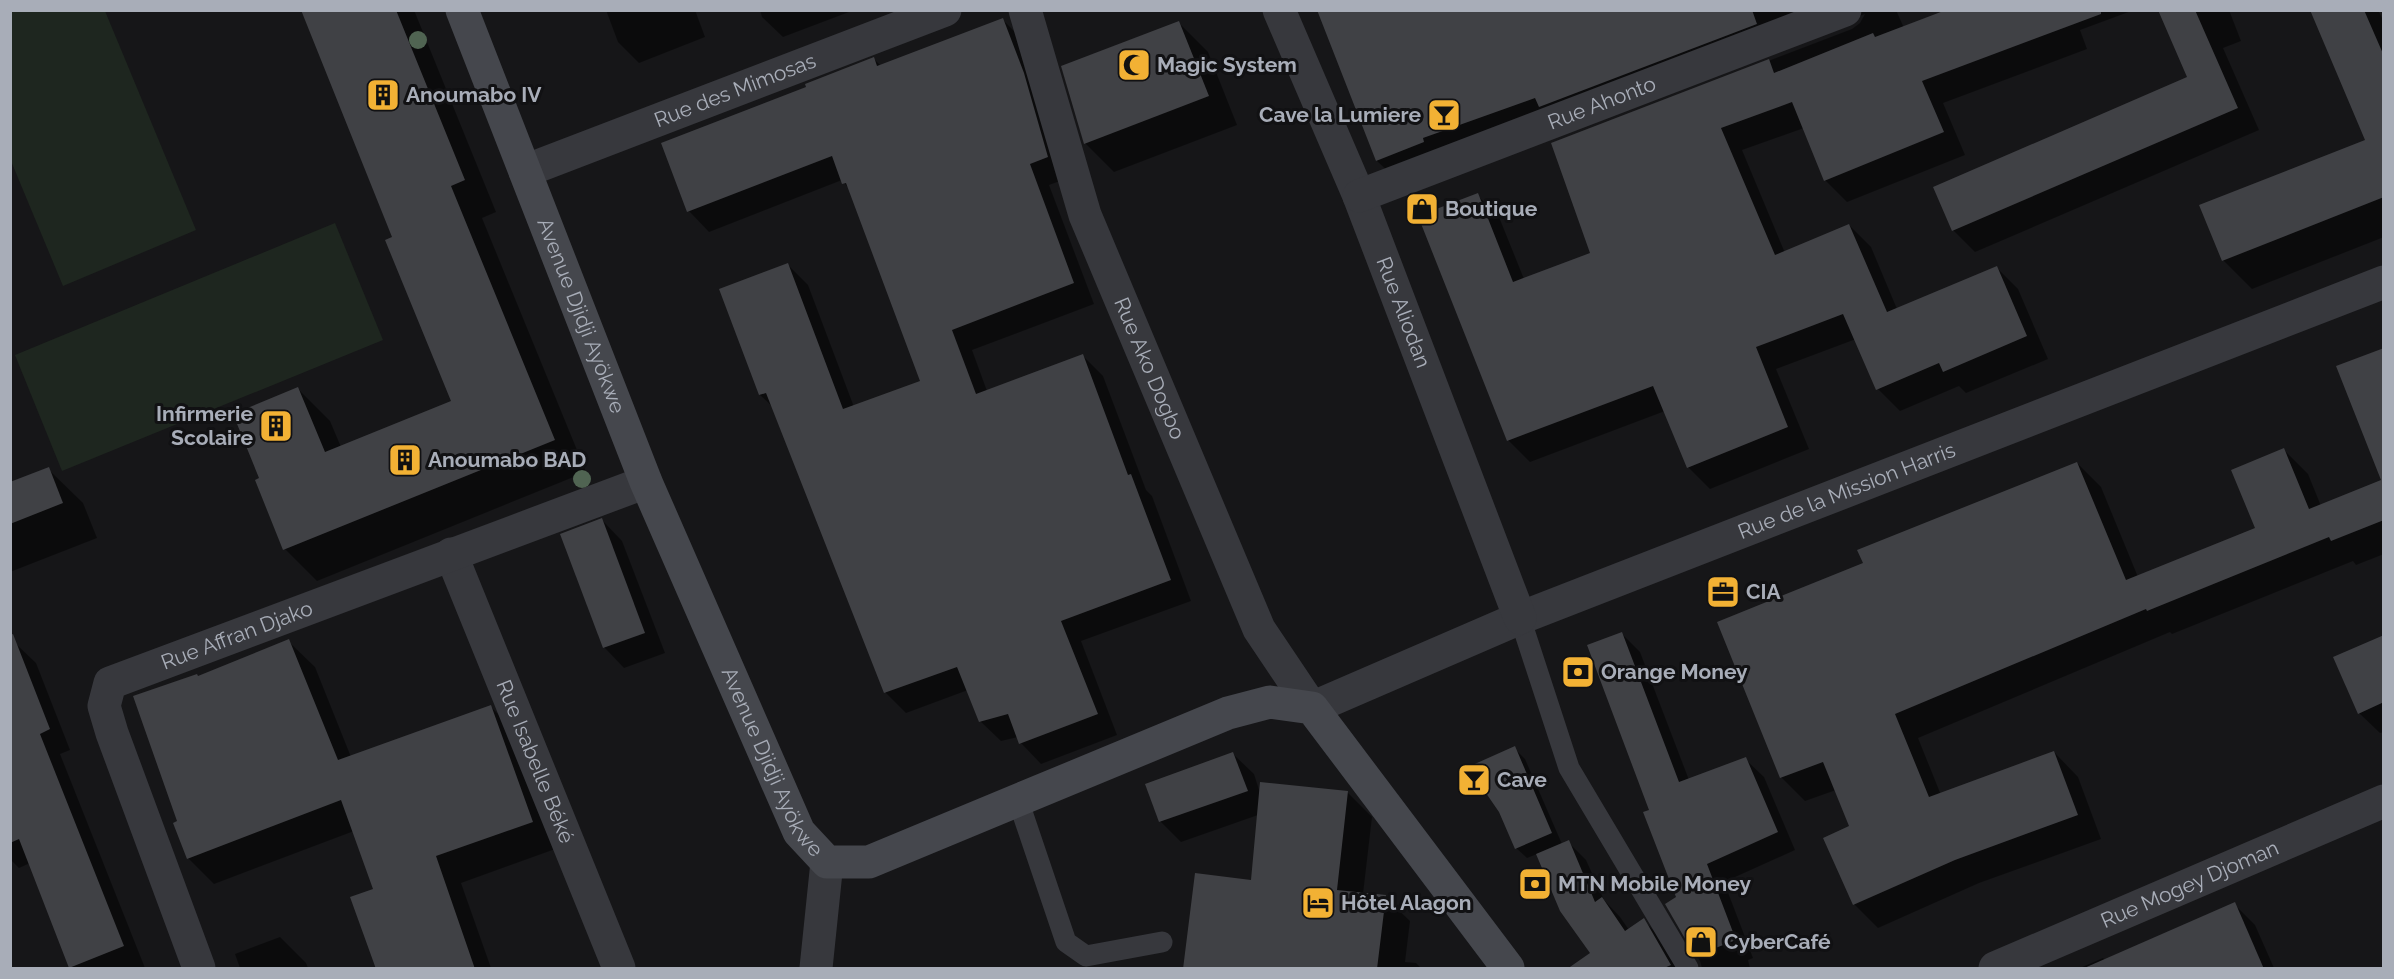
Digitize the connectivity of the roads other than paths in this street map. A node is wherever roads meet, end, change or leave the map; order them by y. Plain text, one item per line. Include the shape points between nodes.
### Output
1 (462, 10) edge
2 (945, 10) edge
3 (1025, 10) edge
4 (1279, 10) edge
5 (1845, 10) edge
6 (525, 171) junction
7 (1359, 196) junction
8 (2384, 282) edge
9 (646, 482) junction
10 (451, 554) junction
11 (1521, 618) junction
12 (1312, 708) junction
13 (1018, 800) junction
14 (2384, 801) edge
15 (827, 862) junction
16 (1162, 942) dead end
17 (199, 969) edge
18 (619, 969) edge
19 (816, 969) edge
20 (1508, 969) edge
21 (1688, 969) edge
22 (1995, 969) edge

1 - 6 street, Avenue Djidji Ayökwe
2 - 6 street, Rue des Mimosas
3 - 12 street, Rue Ako Dogbo via 1085,215 1259,629
4 - 7 street, Rue Aliodan
5 - 7 street, Rue Ahonto
6 - 9 street, Avenue Djidji Ayökwe
7 - 11 street, Rue Aliodan
8 - 11 street, Rue de la Mission Harris
9 - 10 street, Rue Affran Djako
9 - 15 street, Avenue Djidji Ayökwe via 799,832
10 - 17 street, Rue Affran Djako via 110,683 104,706 112,733
10 - 18 street, Rue Isabelle Béké
11 - 12 street, Rue de la Mission Harris
11 - 21 lane via 1569,768
12 - 13 street, Avenue Djidji Ayökwe via 1270,702 1228,713
12 - 20 street
13 - 15 street, Avenue Djidji Ayökwe via 869,862
13 - 16 lane via 1066,942 1086,956
14 - 22 street, Rue Mogey Djoman
15 - 19 street

